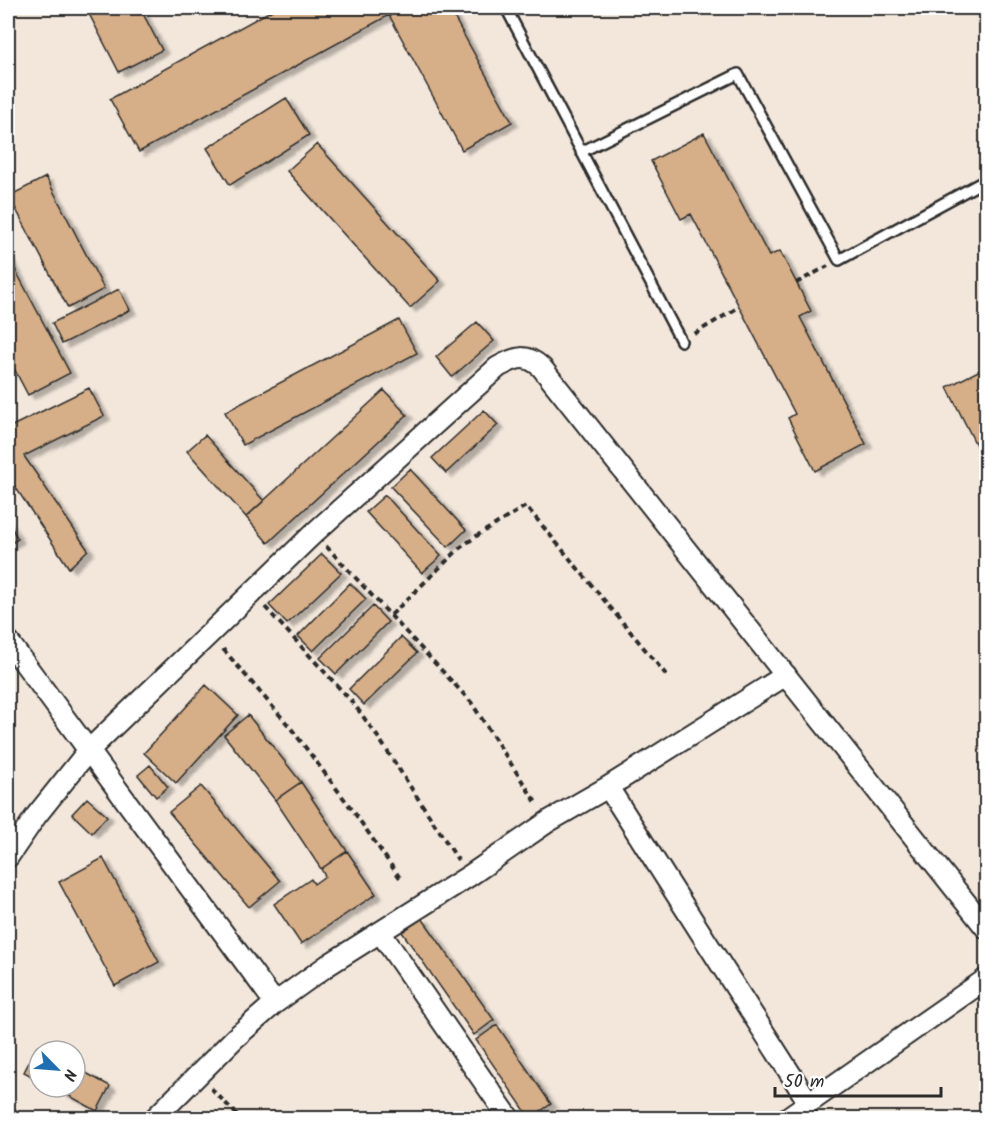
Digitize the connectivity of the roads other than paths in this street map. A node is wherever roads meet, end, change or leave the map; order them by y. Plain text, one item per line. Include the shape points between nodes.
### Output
1 (506, 8) edge
2 (581, 152) junction
3 (987, 180) edge
4 (681, 341) road end
5 (8, 641) edge
6 (786, 675) junction
7 (88, 751) junction
8 (608, 787) junction
9 (8, 856) edge
10 (987, 928) edge
11 (380, 932) junction
12 (987, 979) edge
13 (275, 1003) junction
14 (809, 1103) junction
15 (154, 1119) edge
16 (509, 1119) edge
17 (787, 1119) edge

1 - 2 lane
2 - 3 lane via 738,75 839,260
2 - 4 lane
5 - 7 street
6 - 7 street via 542,368 533,359 523,358 498,367 314,532
6 - 8 street
6 - 10 street
7 - 9 street
7 - 13 street
8 - 11 street
8 - 14 street
11 - 13 street
11 - 16 street
12 - 14 street
13 - 15 street
14 - 17 street

